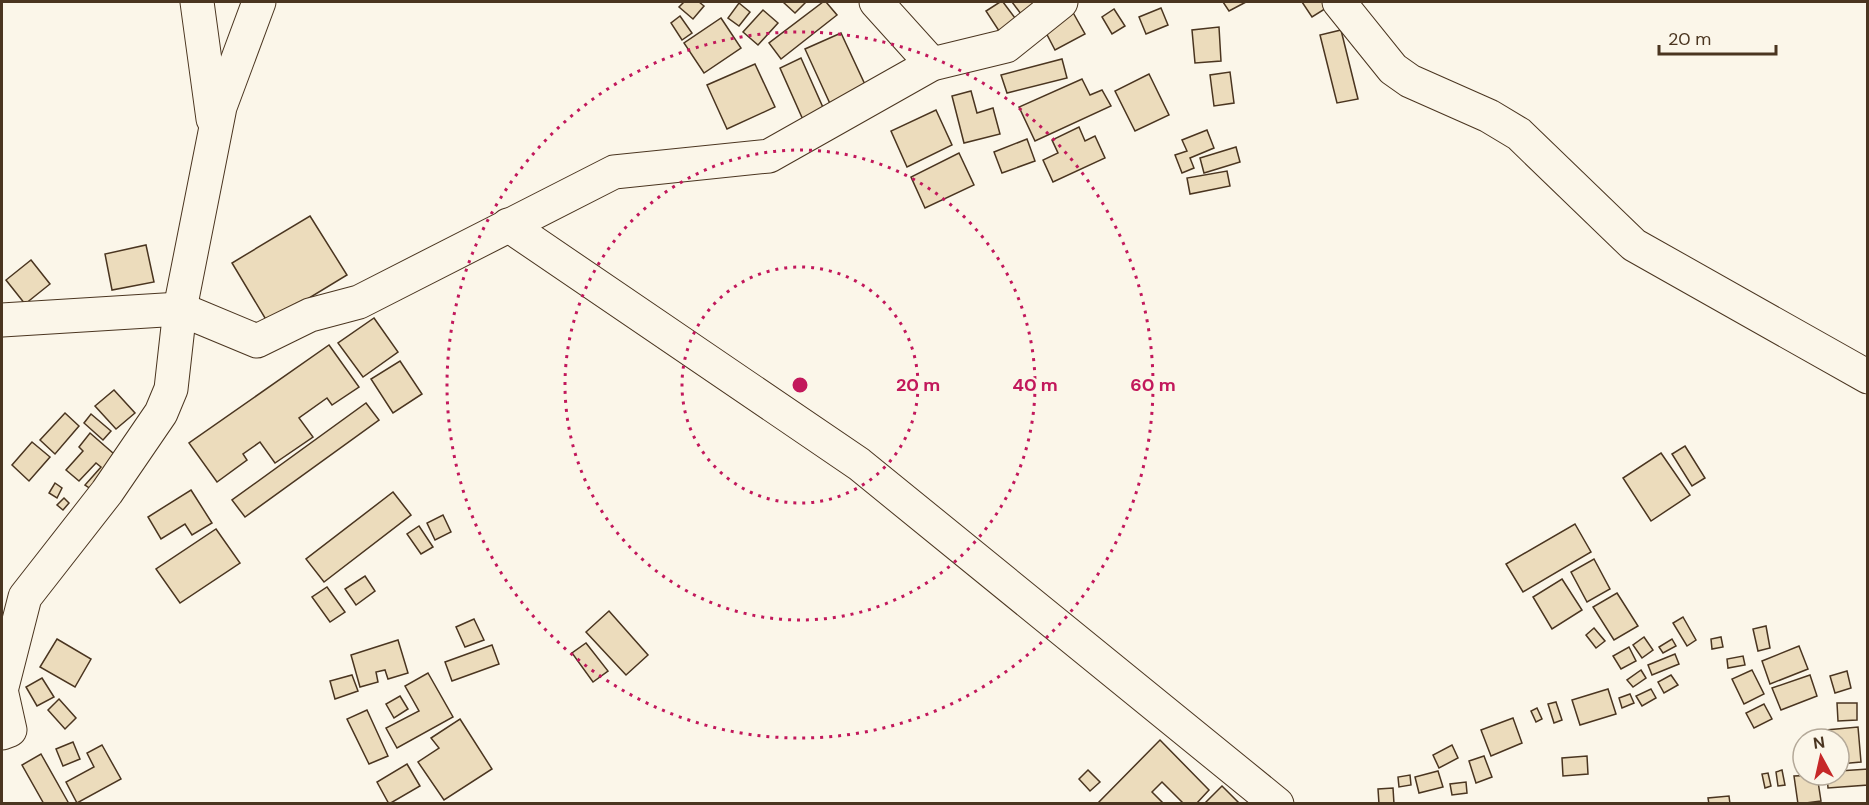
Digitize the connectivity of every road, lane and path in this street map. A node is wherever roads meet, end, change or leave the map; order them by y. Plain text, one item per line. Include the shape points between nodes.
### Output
1 (197, 2) edge
2 (259, 2) edge
3 (876, 2) edge
4 (1061, 2) edge
5 (1339, 2) edge
6 (932, 64) junction
7 (215, 136) junction
8 (508, 225) junction
9 (180, 309) junction
10 (2, 320) edge
11 (1868, 377) edge
12 (2, 687) edge
13 (2, 694) edge
14 (2, 734) edge
15 (1277, 804) edge

1 - 7 street
2 - 7 street via 220,107
3 - 6 street
4 - 6 street via 1006,46
5 - 11 street via 1393,69 1518,134 1634,245
6 - 8 street via 769,156 614,172
7 - 9 street
8 - 9 street via 359,302 310,315 257,341
8 - 15 street via 858,464
9 - 10 street
9 - 12 street via 171,389 161,413 107,492 25,597
13 - 14 street via 9,730

